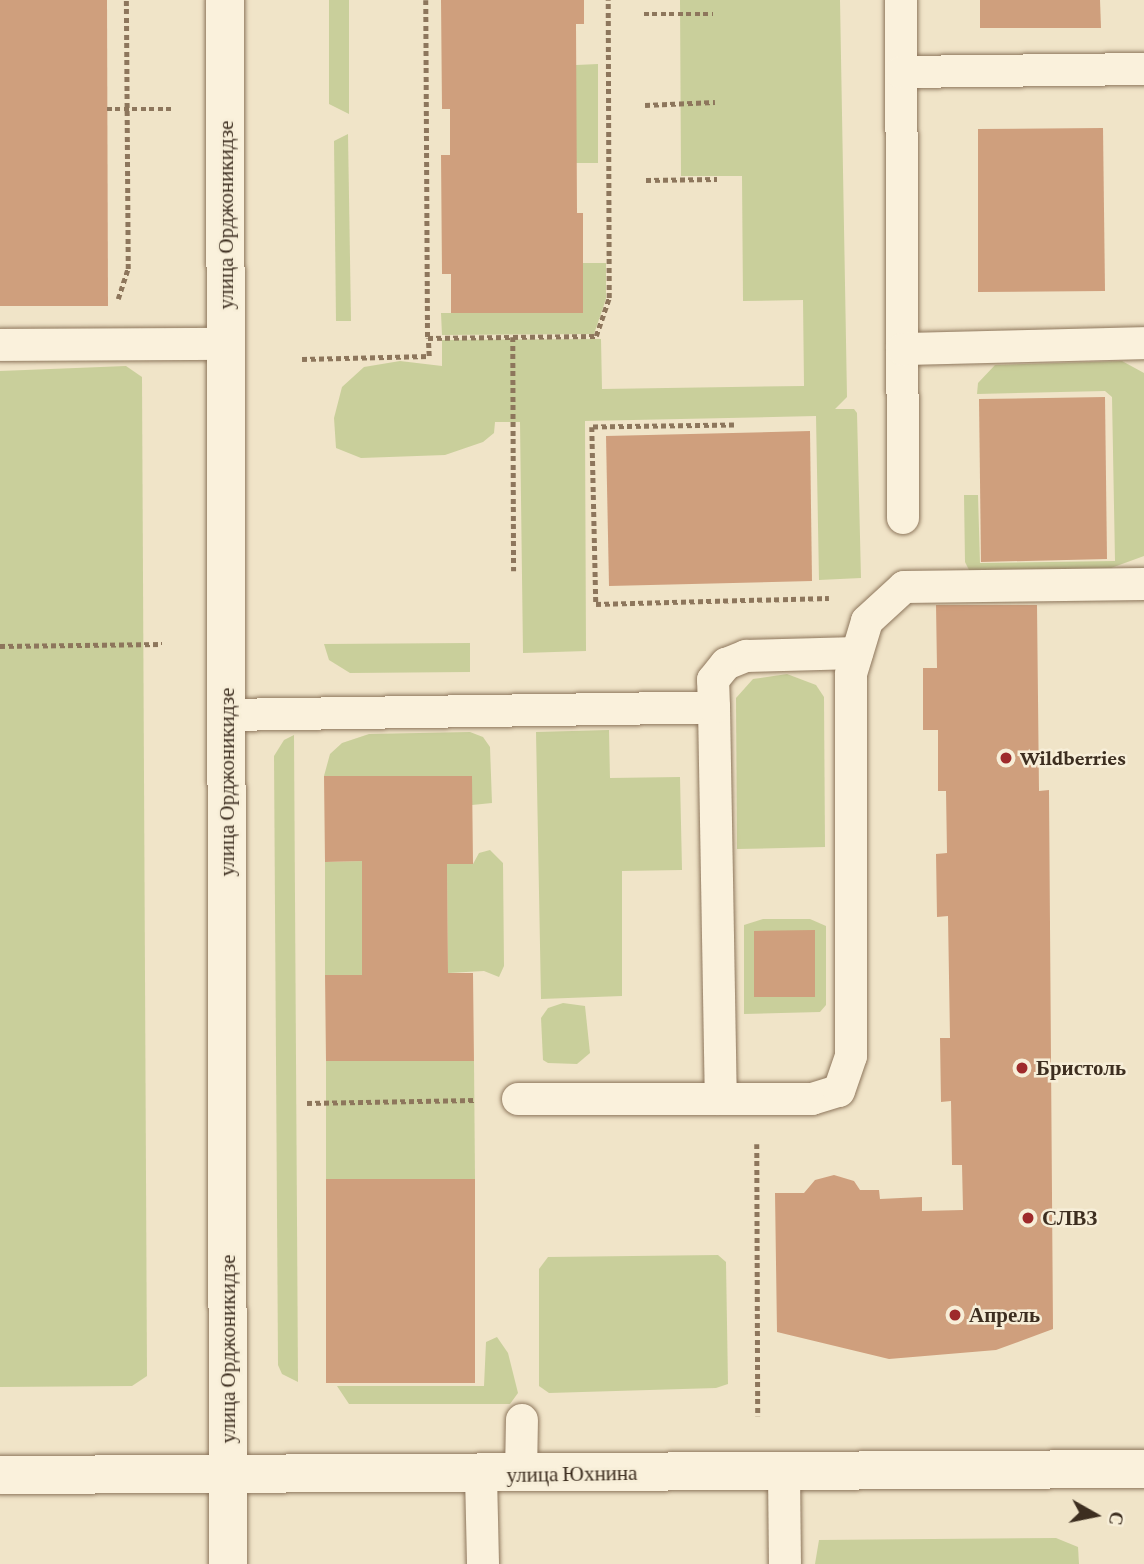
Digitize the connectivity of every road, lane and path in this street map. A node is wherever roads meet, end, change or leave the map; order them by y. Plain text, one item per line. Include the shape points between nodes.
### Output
1 (126, 0) edge
2 (225, 0) edge
3 (426, 0) edge
4 (608, 0) edge
5 (901, 0) edge
6 (645, 14) dead end
7 (713, 14) dead end
8 (1144, 69) edge
9 (901, 72) junction
10 (715, 103) dead end
11 (645, 105) dead end
12 (107, 109) dead end
13 (126, 109) junction
14 (171, 109) dead end
15 (717, 179) dead end
16 (646, 180) dead end
17 (117, 304) dead end
18 (513, 337) junction
19 (428, 338) junction
20 (1144, 343) edge
21 (226, 344) junction
22 (0, 345) edge
23 (902, 349) junction
24 (302, 359) dead end
25 (734, 425) dead end
26 (904, 518) dead end
27 (514, 570) dead end
28 (1144, 584) edge
29 (894, 596) junction
30 (162, 644) dead end
31 (0, 646) edge
32 (857, 653) junction
33 (714, 707) junction
34 (226, 715) junction
35 (518, 1099) joint
36 (721, 1099) junction
37 (756, 1099) junction
38 (307, 1103) dead end
39 (758, 1416) dead end
40 (522, 1420) dead end
41 (1144, 1469) edge
42 (784, 1472) junction
43 (0, 1475) edge
44 (228, 1475) junction
45 (481, 1475) junction
46 (521, 1475) junction
47 (228, 1564) edge
48 (484, 1564) edge
49 (785, 1564) edge

1 - 13 path
2 - 21 main road, улица Орджоникидзе
3 - 19 path
4 - 18 path via 609,298 596,336
5 - 9 lane
6 - 7 path
8 - 9 lane
9 - 23 lane
10 - 11 path
12 - 13 path
13 - 14 path
13 - 17 path via 128,269
15 - 16 path
18 - 19 path
18 - 27 path
19 - 24 path via 429,356
20 - 23 lane
21 - 22 lane
21 - 34 main road, улица Орджоникидзе
23 - 26 lane
25 - 29 path via 592,427 596,604
28 - 29 lane via 904,587
29 - 32 lane via 867,621
30 - 31 path
32 - 33 lane via 746,656 726,664 713,680
32 - 37 lane via 851,674 851,1056 839,1091 812,1099
33 - 34 lane
33 - 36 lane
34 - 44 main road, улица Орджоникидзе
35 - 36 lane
35 - 38 path
36 - 37 lane
37 - 39 path
40 - 46 lane
41 - 42 main road, улица Юхнина
42 - 46 main road, улица Юхнина
42 - 49 lane
43 - 44 main road, улица Юхнина
44 - 45 main road, улица Юхнина
44 - 47 main road, улица Орджоникидзе
45 - 46 main road, улица Юхнина
45 - 48 lane

